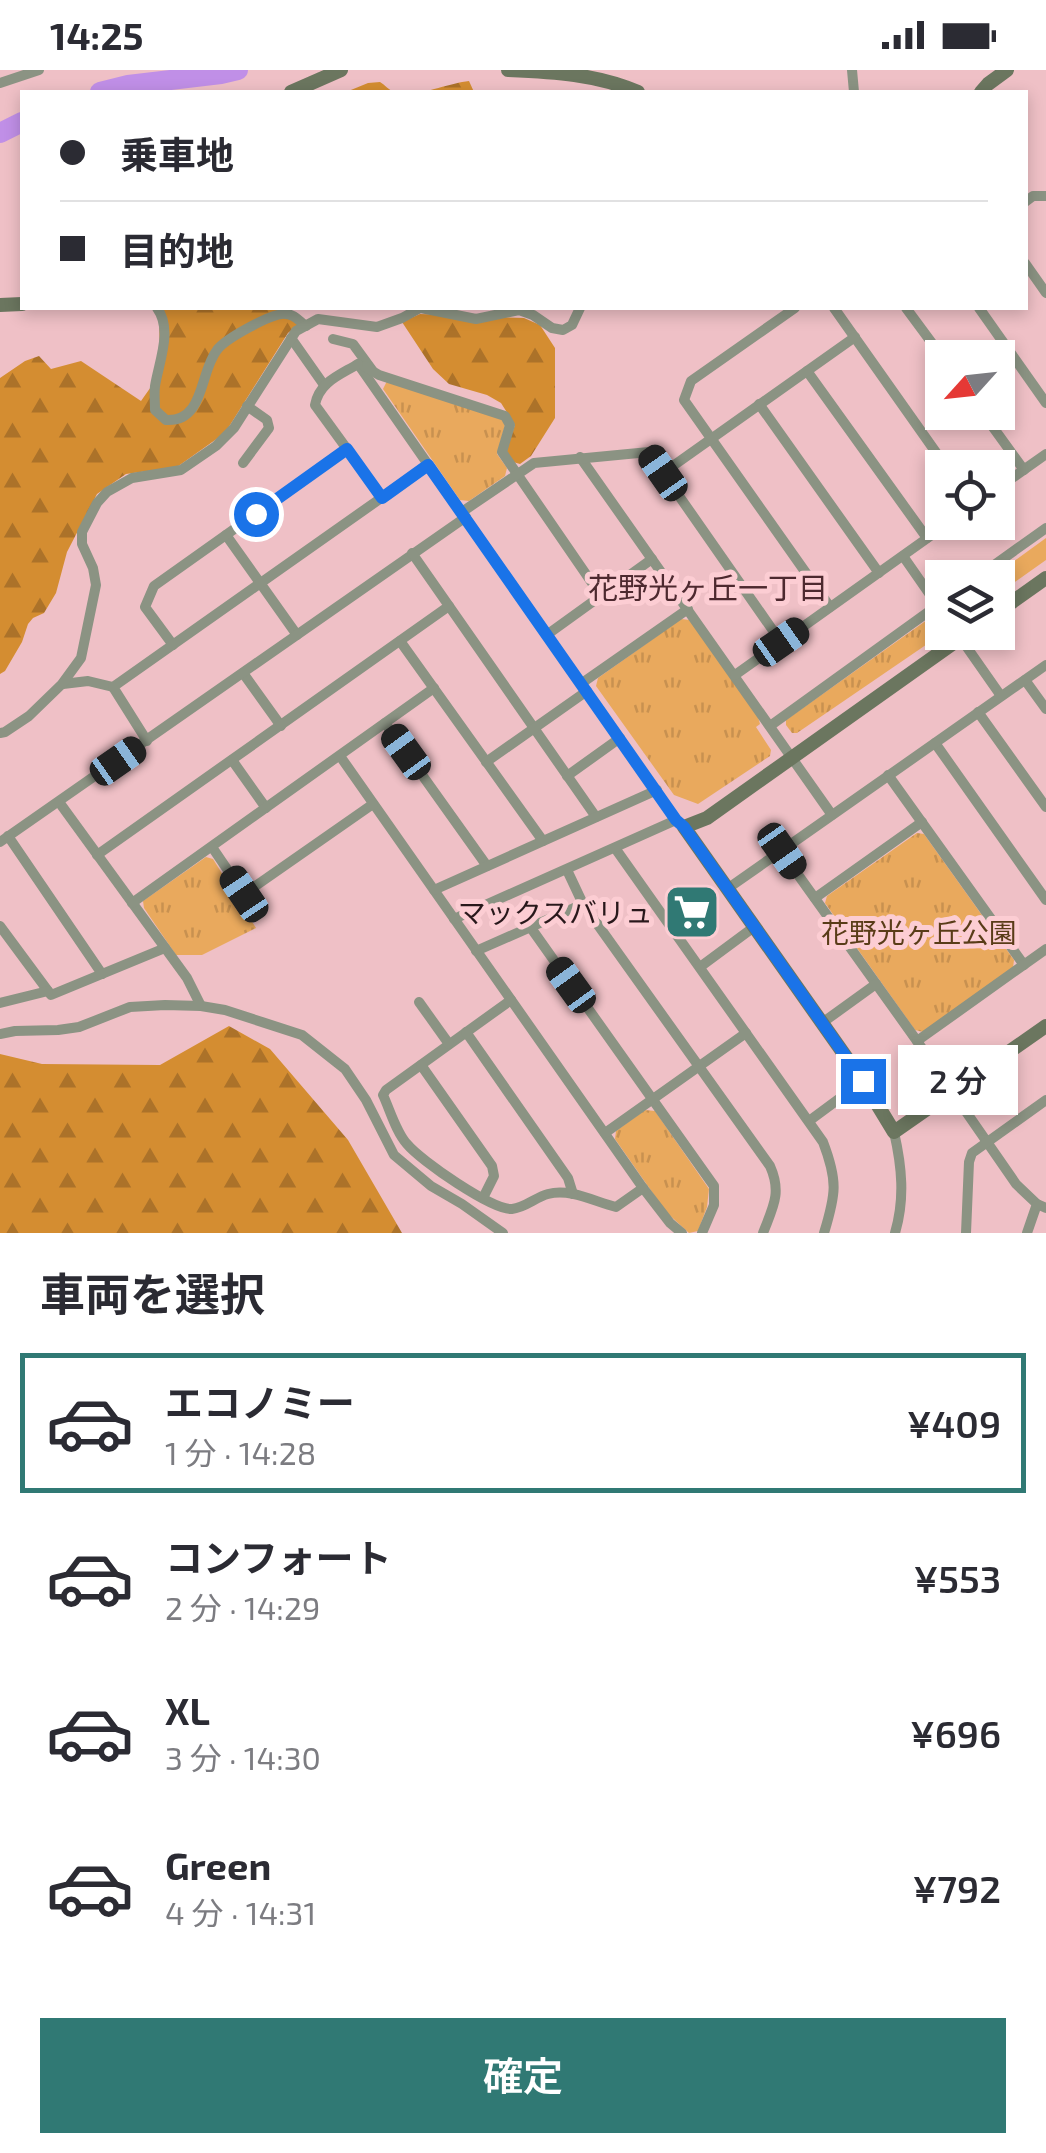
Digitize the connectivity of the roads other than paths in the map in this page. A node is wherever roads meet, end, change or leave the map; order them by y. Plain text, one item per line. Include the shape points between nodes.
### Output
1 (39, 70) edge
2 (342, 70) edge
3 (508, 70) edge
4 (1006, 70) edge
5 (550, 71) edge
6 (0, 83) edge
7 (296, 90) edge
8 (633, 90) edge
9 (983, 90) edge
10 (1028, 267) edge
11 (1046, 293) edge
12 (158, 310) edge
13 (394, 310) edge
14 (416, 310) edge
15 (430, 310) edge
16 (519, 310) edge
17 (519, 310) edge
18 (579, 310) edge
19 (792, 310) edge
20 (835, 310) edge
21 (907, 310) edge
22 (980, 310) edge
23 (490, 312) edge
24 (396, 320) junction
25 (306, 326) junction
26 (855, 337) junction
27 (290, 338) junction
28 (333, 340) dead end
29 (929, 340) edge
30 (358, 364) junction
31 (807, 370) junction
32 (372, 371) junction
33 (324, 385) junction
34 (1046, 402) edge
35 (759, 404) junction
36 (248, 406) junction
37 (995, 430) edge
38 (710, 439) junction
39 (347, 449) junction
40 (934, 450) edge
41 (1046, 454) edge
42 (580, 458) junction
43 (242, 463) dead end
44 (428, 465) junction
45 (1024, 470) junction
46 (663, 473) junction
47 (516, 474) junction
48 (1015, 476) edge
49 (382, 498) junction
50 (464, 514) junction
51 (1046, 528) edge
52 (226, 535) junction
53 (925, 535) edge
54 (925, 540) edge
55 (412, 553) junction
56 (903, 556) junction
57 (652, 559) junction
58 (1001, 560) edge
59 (879, 572) junction
60 (1046, 578) edge
61 (261, 582) junction
62 (925, 585) edge
63 (601, 596) junction
64 (1015, 600) edge
65 (449, 606) junction
66 (830, 608) junction
67 (688, 609) junction
68 (925, 617) edge
69 (548, 634) junction
70 (297, 635) junction
71 (400, 641) junction
72 (781, 642) junction
73 (173, 646) junction
74 (940, 650) edge
75 (972, 650) edge
76 (1046, 665) edge
77 (244, 673) junction
78 (734, 676) junction
79 (1025, 680) junction
80 (62, 684) junction
81 (585, 687) junction
82 (113, 688) junction
83 (434, 688) junction
84 (1002, 696) junction
85 (1046, 709) edge
86 (978, 712) junction
87 (385, 723) junction
88 (281, 726) junction
89 (770, 726) junction
90 (534, 728) junction
91 (2, 734) edge
92 (620, 738) junction
93 (147, 741) junction
94 (934, 743) junction
95 (340, 756) junction
96 (793, 758) junction
97 (232, 760) junction
98 (486, 762) junction
99 (888, 775) junction
100 (567, 776) junction
101 (657, 790) junction
102 (59, 802) junction
103 (373, 804) junction
104 (1046, 807) edge
105 (266, 808) junction
106 (832, 815) junction
107 (596, 818) junction
108 (922, 822) junction
109 (680, 823) junction
110 (4, 839) edge
111 (543, 841) junction
112 (212, 847) junction
113 (615, 848) junction
114 (782, 851) junction
115 (97, 855) junction
116 (487, 866) junction
117 (567, 870) junction
118 (728, 889) junction
119 (434, 890) junction
120 (815, 898) junction
121 (1046, 900) edge
122 (132, 903) junction
123 (583, 904) junction
124 (454, 919) junction
125 (0, 926) edge
126 (754, 926) junction
127 (530, 928) junction
128 (165, 948) junction
129 (1046, 950) edge
130 (476, 951) junction
131 (1024, 965) junction
132 (700, 967) junction
133 (102, 974) junction
134 (876, 984) junction
135 (48, 991) junction
136 (511, 1000) junction
137 (419, 1002) dead end
138 (0, 1003) edge
139 (201, 1006) junction
140 (822, 1022) junction
141 (1046, 1026) edge
142 (466, 1032) junction
143 (746, 1033) junction
144 (0, 1034) edge
145 (917, 1041) junction
146 (449, 1044) junction
147 (421, 1064) junction
148 (700, 1066) junction
149 (863, 1081) junction
150 (952, 1092) junction
151 (652, 1099) junction
152 (1046, 1100) edge
153 (809, 1121) junction
154 (894, 1132) junction
155 (605, 1134) junction
156 (988, 1142) junction
157 (643, 1188) junction
158 (573, 1194) junction
159 (483, 1198) junction
160 (1042, 1206) edge
161 (503, 1233) edge
162 (682, 1233) edge
163 (702, 1233) edge
164 (763, 1233) edge
165 (824, 1233) edge
166 (895, 1233) edge
167 (966, 1233) edge
168 (1027, 1233) edge

1 - 6 street
2 - 7 street
3 - 5 street
4 - 9 street
5 - 8 street
10 - 11 street
12 - 25 street via 165,323 155,410 166,420 192,411 218,349 232,339 281,313
13 - 24 street
14 - 24 street
15 - 23 street via 476,319
16 - 23 street
17 - 18 street via 563,330
19 - 38 street via 691,381 684,400
20 - 26 street
21 - 29 street
22 - 34 street
24 - 25 street via 377,327 318,319
25 - 27 street
26 - 31 street
26 - 40 street
27 - 33 street
27 - 36 street
28 - 32 street via 354,344
30 - 32 street
30 - 33 street
30 - 44 street
31 - 35 street
31 - 53 street
32 - 47 street via 505,416 510,424 502,452
33 - 39 street via 315,405
35 - 38 street
35 - 59 street
36 - 43 street via 269,428
36 - 80 street via 227,436 191,464 132,478 97,503 82,532 96,586 81,658
37 - 45 street
38 - 46 street
38 - 66 street
39 - 49 street
39 - 52 street
41 - 45 street
42 - 46 street via 649,452
42 - 47 street via 534,463
42 - 57 street
44 - 49 street
44 - 50 street
45 - 48 street
46 - 72 street
47 - 50 street
47 - 63 street
49 - 61 street
50 - 55 street
50 - 69 street
51 - 58 street
52 - 61 street
52 - 73 street via 154,586 145,607
54 - 56 street
55 - 65 street
55 - 70 street
56 - 59 street
56 - 62 street
57 - 63 street
57 - 67 street
59 - 66 street
60 - 64 street
61 - 70 street
61 - 73 street
63 - 69 street
65 - 71 street
65 - 90 street
66 - 72 street
67 - 78 street
67 - 81 street
68 - 89 street
69 - 81 street
70 - 77 street
71 - 83 street
71 - 88 street
72 - 78 street
73 - 82 street
74 - 96 street
75 - 84 street
76 - 79 street
77 - 88 street
77 - 93 street
78 - 89 street
79 - 84 street
79 - 85 street
80 - 82 street via 88,681
80 - 91 street
81 - 90 street
81 - 92 street
82 - 93 street
83 - 87 street
83 - 98 street
84 - 86 street
86 - 94 street
86 - 104 street
87 - 95 street
87 - 116 street
88 - 97 street
89 - 96 street
90 - 98 street
90 - 100 street
92 - 100 street
92 - 101 street
93 - 102 street
94 - 99 street
94 - 121 street
95 - 103 street
95 - 105 street
96 - 106 street
96 - 109 street via 707,818
97 - 105 street
97 - 115 street
98 - 111 street
99 - 106 street
99 - 108 street
100 - 107 street
101 - 107 street
101 - 109 street
102 - 110 street
102 - 115 street
103 - 112 street via 244,894
103 - 119 street
105 - 112 street
106 - 114 street
107 - 111 street
108 - 120 street
108 - 131 street
109 - 113 street
109 - 118 street
110 - 133 street
111 - 116 street
112 - 122 street
113 - 117 street
113 - 132 street
114 - 118 street
114 - 120 street
115 - 122 street
116 - 119 street
117 - 123 street
117 - 124 street
118 - 126 street
119 - 124 street
120 - 134 street
122 - 128 street
123 - 127 street
123 - 148 street
124 - 130 street
125 - 135 street
126 - 132 street
126 - 140 street
127 - 130 street
127 - 151 street
128 - 133 street
128 - 139 street
129 - 131 street
130 - 136 street
131 - 145 street
132 - 143 street
133 - 135 street
134 - 140 street
134 - 145 street
135 - 138 street
136 - 142 street
136 - 155 street
137 - 146 street
139 - 144 street via 142,1005 79,1027
139 - 161 street via 302,1035 345,1069 394,1155
140 - 149 street
141 - 150 street
142 - 146 street
142 - 158 street
143 - 148 street
143 - 153 street
145 - 150 street
146 - 147 street
147 - 159 street via 492,1166
147 - 159 street via 383,1095 405,1143
148 - 151 street
148 - 164 street via 777,1181
149 - 153 street
149 - 154 street
150 - 154 street
150 - 156 street
151 - 155 street
151 - 163 street via 714,1186
152 - 156 street
153 - 165 street via 833,1169 834,1199
154 - 166 street via 902,1176
155 - 157 street
156 - 160 street via 1016,1184
156 - 167 street via 969,1162
157 - 158 street via 616,1207
157 - 162 street
158 - 159 street via 546,1194 516,1209
160 - 168 street

